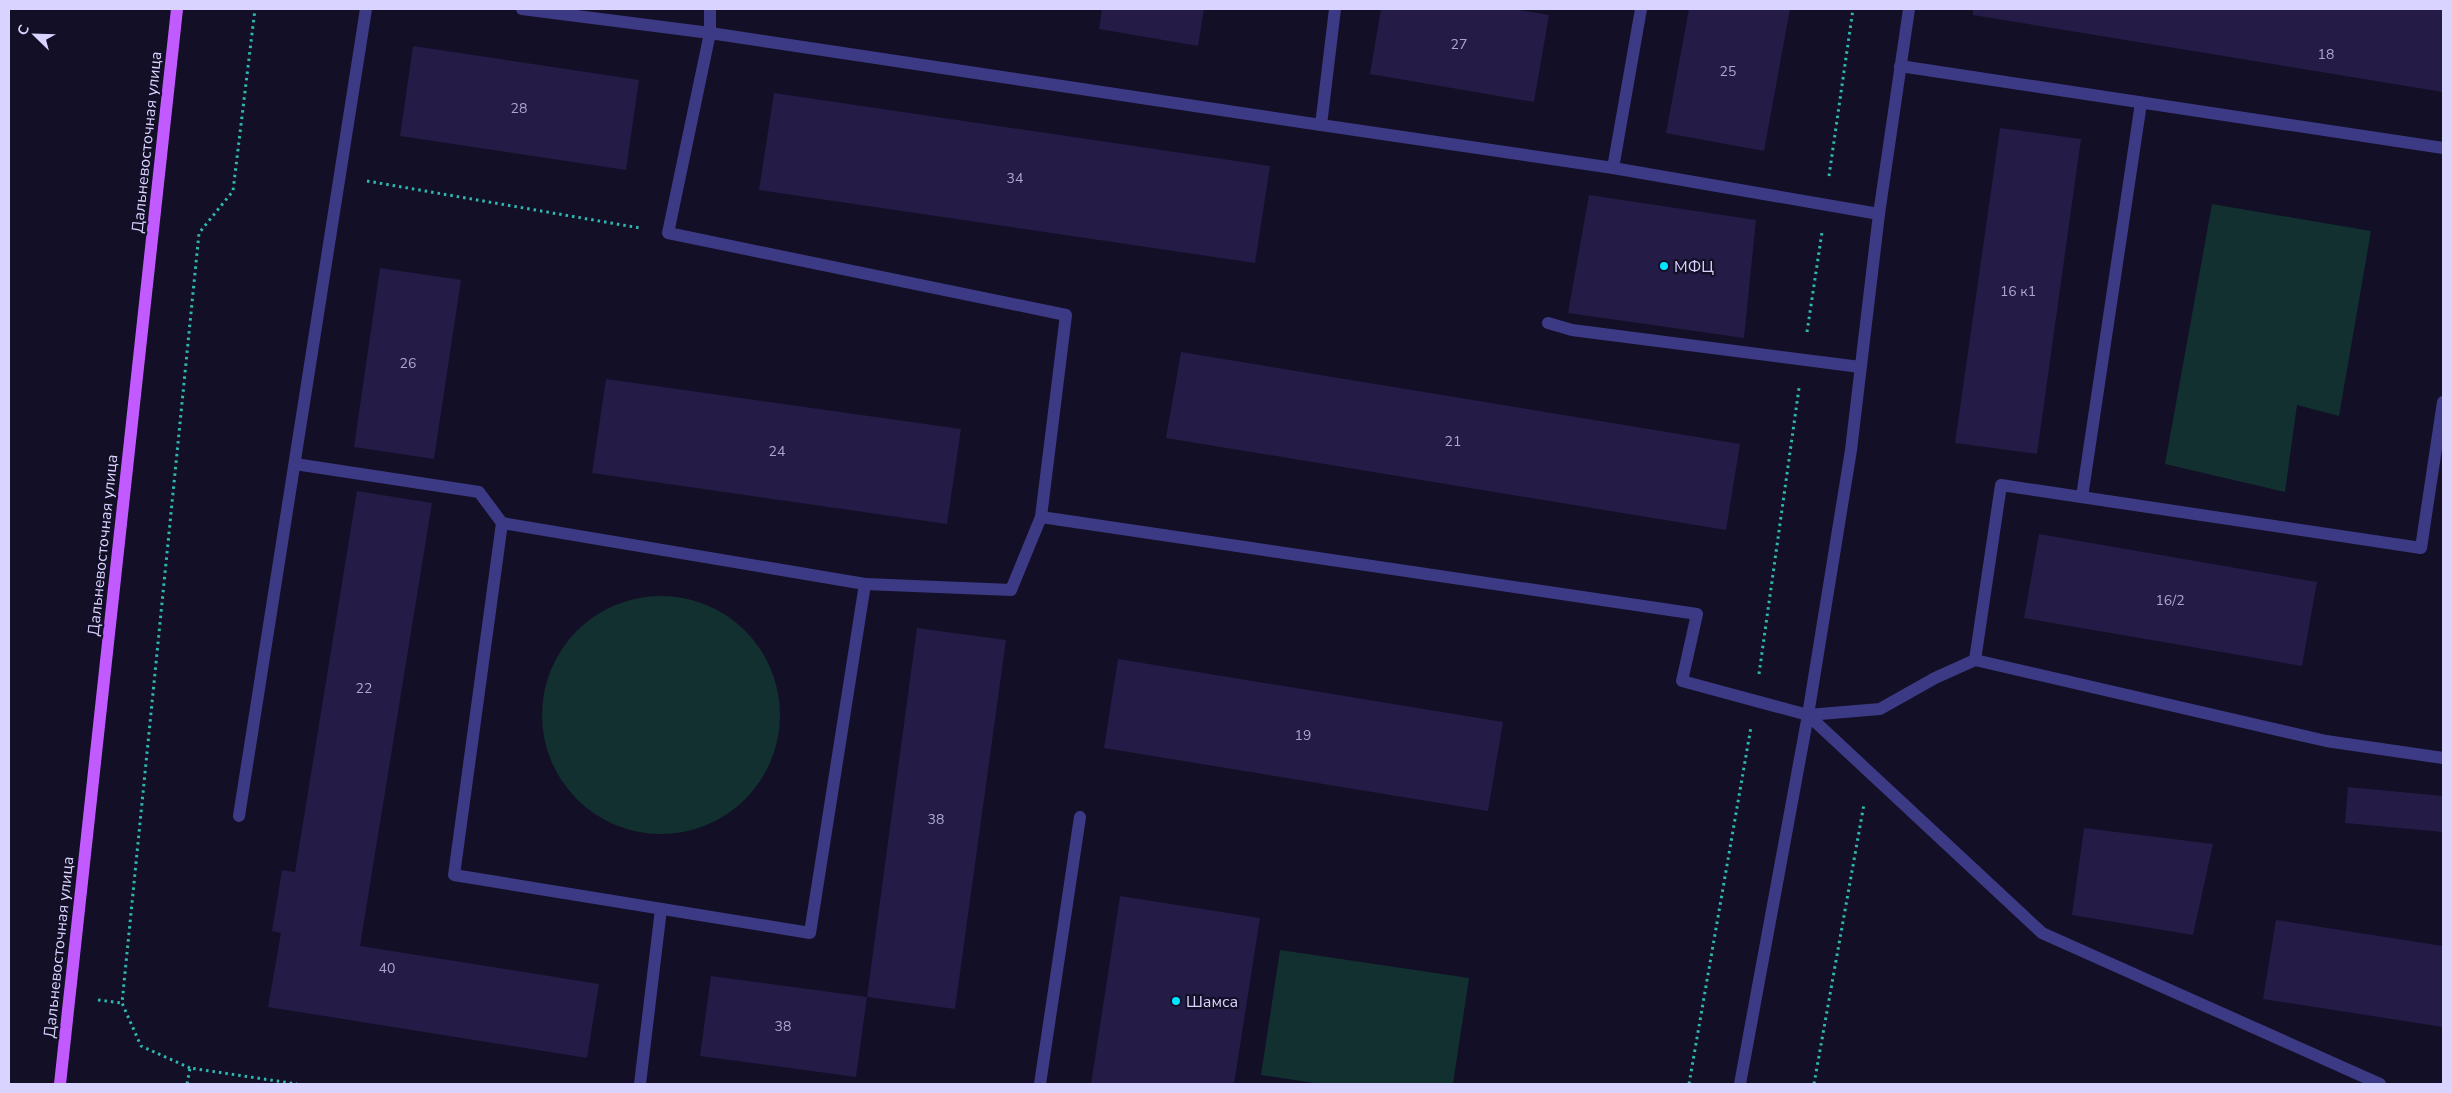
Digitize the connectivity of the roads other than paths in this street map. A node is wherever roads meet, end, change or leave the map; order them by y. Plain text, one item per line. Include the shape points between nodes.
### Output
1 (177, 9) edge
2 (366, 9) edge
3 (522, 9) edge
4 (710, 9) edge
5 (1335, 9) edge
6 (1641, 9) edge
7 (1909, 9) edge
8 (710, 32) junction
9 (1900, 66) junction
10 (2141, 102) junction
11 (1321, 125) junction
12 (2443, 148) edge
13 (1613, 168) junction
14 (1879, 214) junction
15 (1548, 323) dead end
16 (1860, 367) junction
17 (2443, 402) edge
18 (295, 464) junction
19 (2082, 497) junction
20 (1041, 517) junction
21 (502, 523) junction
22 (865, 584) junction
23 (1975, 660) junction
24 (1808, 715) junction
25 (2443, 758) edge
26 (239, 816) dead end
27 (1080, 817) dead end
28 (661, 908) junction
29 (60, 1084) edge
30 (640, 1084) edge
31 (1040, 1084) edge
32 (1740, 1084) edge
33 (2380, 1084) edge

1 - 29 main road, Дальневосточная улица
2 - 18 street
3 - 8 street
4 - 8 street
5 - 11 street
6 - 13 street
7 - 9 street
8 - 11 street
8 - 20 street via 668,233 1066,315
9 - 10 street
9 - 14 street
10 - 12 street
10 - 19 street
11 - 13 street
13 - 14 street
14 - 16 street
15 - 16 street via 1572,330
16 - 24 street via 1851,450
17 - 19 street via 2422,548
18 - 21 street via 479,492
18 - 26 street
19 - 23 street via 2001,485
20 - 22 street via 1011,590
20 - 24 street via 1697,614 1682,681
21 - 22 street
21 - 28 street via 454,874
22 - 28 street via 810,933
23 - 24 street via 1880,709
23 - 25 street via 2326,740
24 - 32 street
24 - 33 street via 2042,933
27 - 31 street
28 - 30 street

